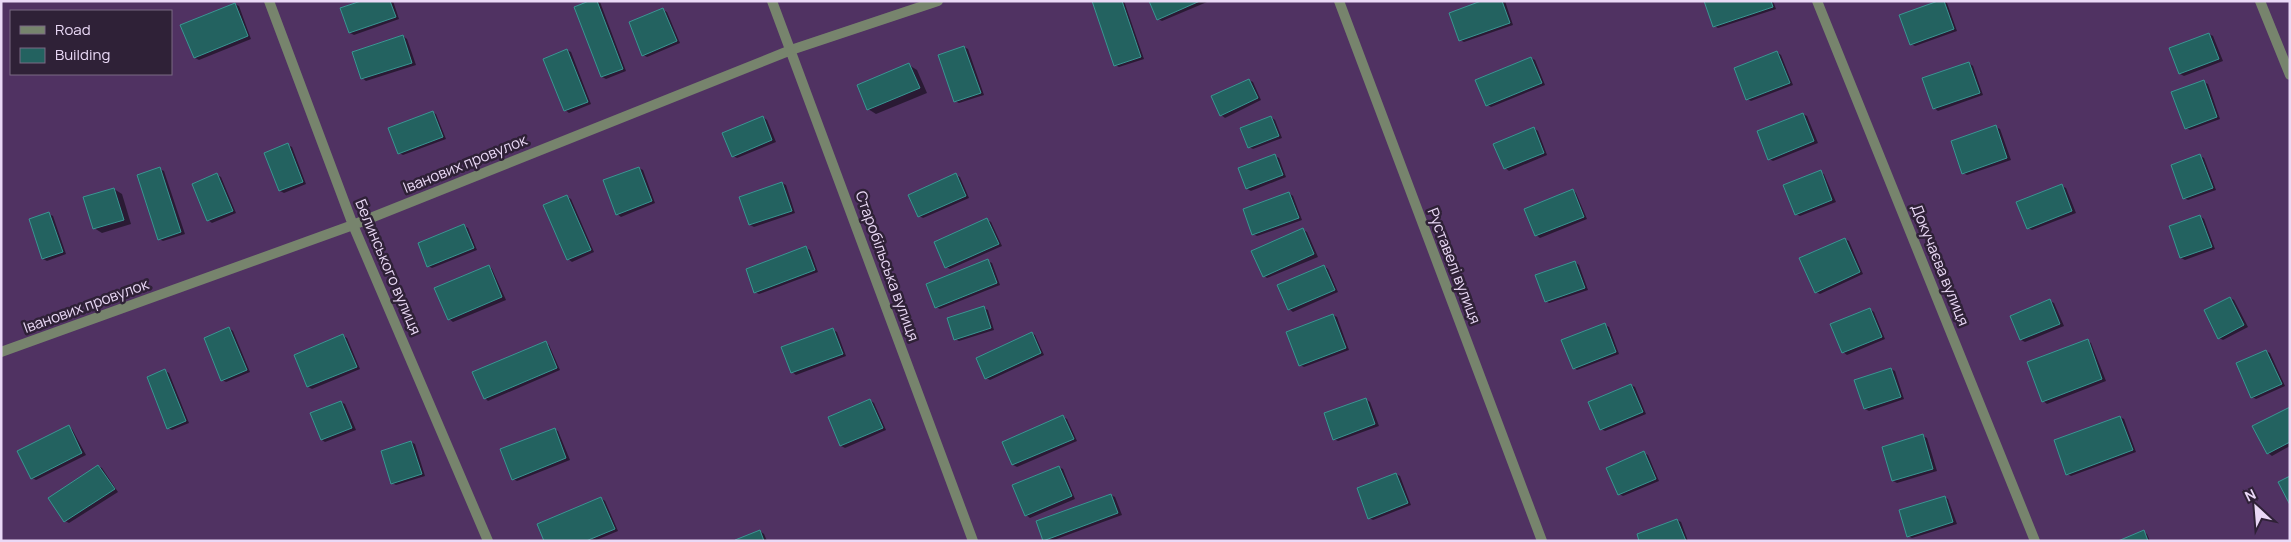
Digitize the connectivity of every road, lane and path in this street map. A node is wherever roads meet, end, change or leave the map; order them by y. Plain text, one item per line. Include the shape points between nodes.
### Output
1 (269, 1) edge
2 (772, 1) edge
3 (938, 1) edge
4 (1339, 1) edge
5 (1817, 1) edge
6 (2260, 1) edge
7 (791, 50) junction
8 (2290, 75) edge
9 (353, 226) junction
10 (1, 352) edge
11 (488, 541) edge
12 (973, 541) edge
13 (1542, 541) edge
14 (2035, 541) edge

1 - 9 street, Белинського вулиця
2 - 7 street, Старобільська вулиця
3 - 7 street, Іванових провулок
4 - 13 street, Руставелі вулиця
5 - 14 street, Докучаєва вулиця
6 - 8 street
7 - 9 street, Іванових провулок
7 - 12 street, Старобільська вулиця
9 - 10 street, Іванових провулок
9 - 11 street, Белинського вулиця

